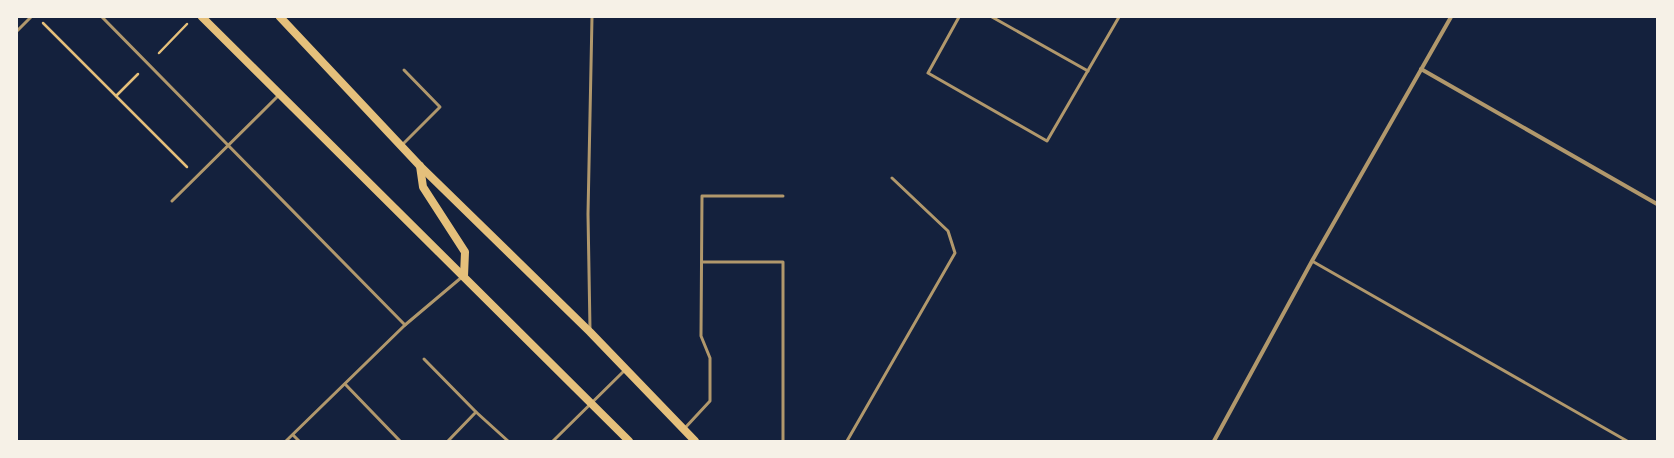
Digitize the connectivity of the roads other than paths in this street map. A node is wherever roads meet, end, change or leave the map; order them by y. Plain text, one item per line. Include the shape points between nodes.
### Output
1 (31, 17) edge
2 (102, 17) edge
3 (202, 17) edge
4 (280, 17) edge
5 (592, 17) edge
6 (959, 17) edge
7 (992, 17) edge
8 (1119, 17) edge
9 (1451, 17) edge
10 (17, 31) edge
11 (1421, 69) junction
12 (404, 70) dead end
13 (1088, 71) junction
14 (279, 95) junction
15 (228, 144) junction
16 (402, 145) junction
17 (420, 166) junction
18 (892, 178) dead end
19 (783, 196) dead end
20 (172, 201) dead end
21 (1657, 204) edge
22 (1312, 261) junction
23 (702, 262) junction
24 (464, 276) junction
25 (406, 325) junction
26 (590, 332) junction
27 (424, 359) dead end
28 (626, 369) junction
29 (345, 384) junction
30 (591, 402) junction
31 (476, 412) junction
32 (684, 429) junction
33 (293, 435) junction
34 (286, 441) edge
35 (299, 441) edge
36 (400, 441) edge
37 (448, 441) edge
38 (508, 441) edge
39 (553, 441) edge
40 (629, 441) edge
41 (695, 441) edge
42 (783, 441) edge
43 (847, 441) edge
44 (1214, 441) edge
45 (1627, 441) edge

1 - 10 lane
2 - 15 lane
3 - 14 main road
4 - 16 main road
5 - 26 lane via 588,214
6 - 13 lane via 928,73 1047,140
7 - 13 lane
8 - 13 lane
9 - 11 street
11 - 21 street
11 - 22 street
12 - 16 lane via 440,107
14 - 15 lane
14 - 24 main road
15 - 20 lane
15 - 25 lane
16 - 17 main road
17 - 24 main road via 423,187 465,252
17 - 26 main road
18 - 43 lane via 948,231 955,253
19 - 23 lane via 702,196
22 - 44 street
22 - 45 lane
23 - 32 lane via 701,336 710,358 710,401
23 - 42 lane via 783,262
24 - 25 lane
24 - 30 main road
25 - 29 lane
26 - 28 main road
27 - 31 lane
28 - 30 lane
28 - 32 main road
29 - 33 lane
29 - 36 lane
30 - 39 lane
30 - 40 main road
31 - 37 lane
31 - 38 lane
32 - 41 main road
33 - 34 lane
33 - 35 lane

